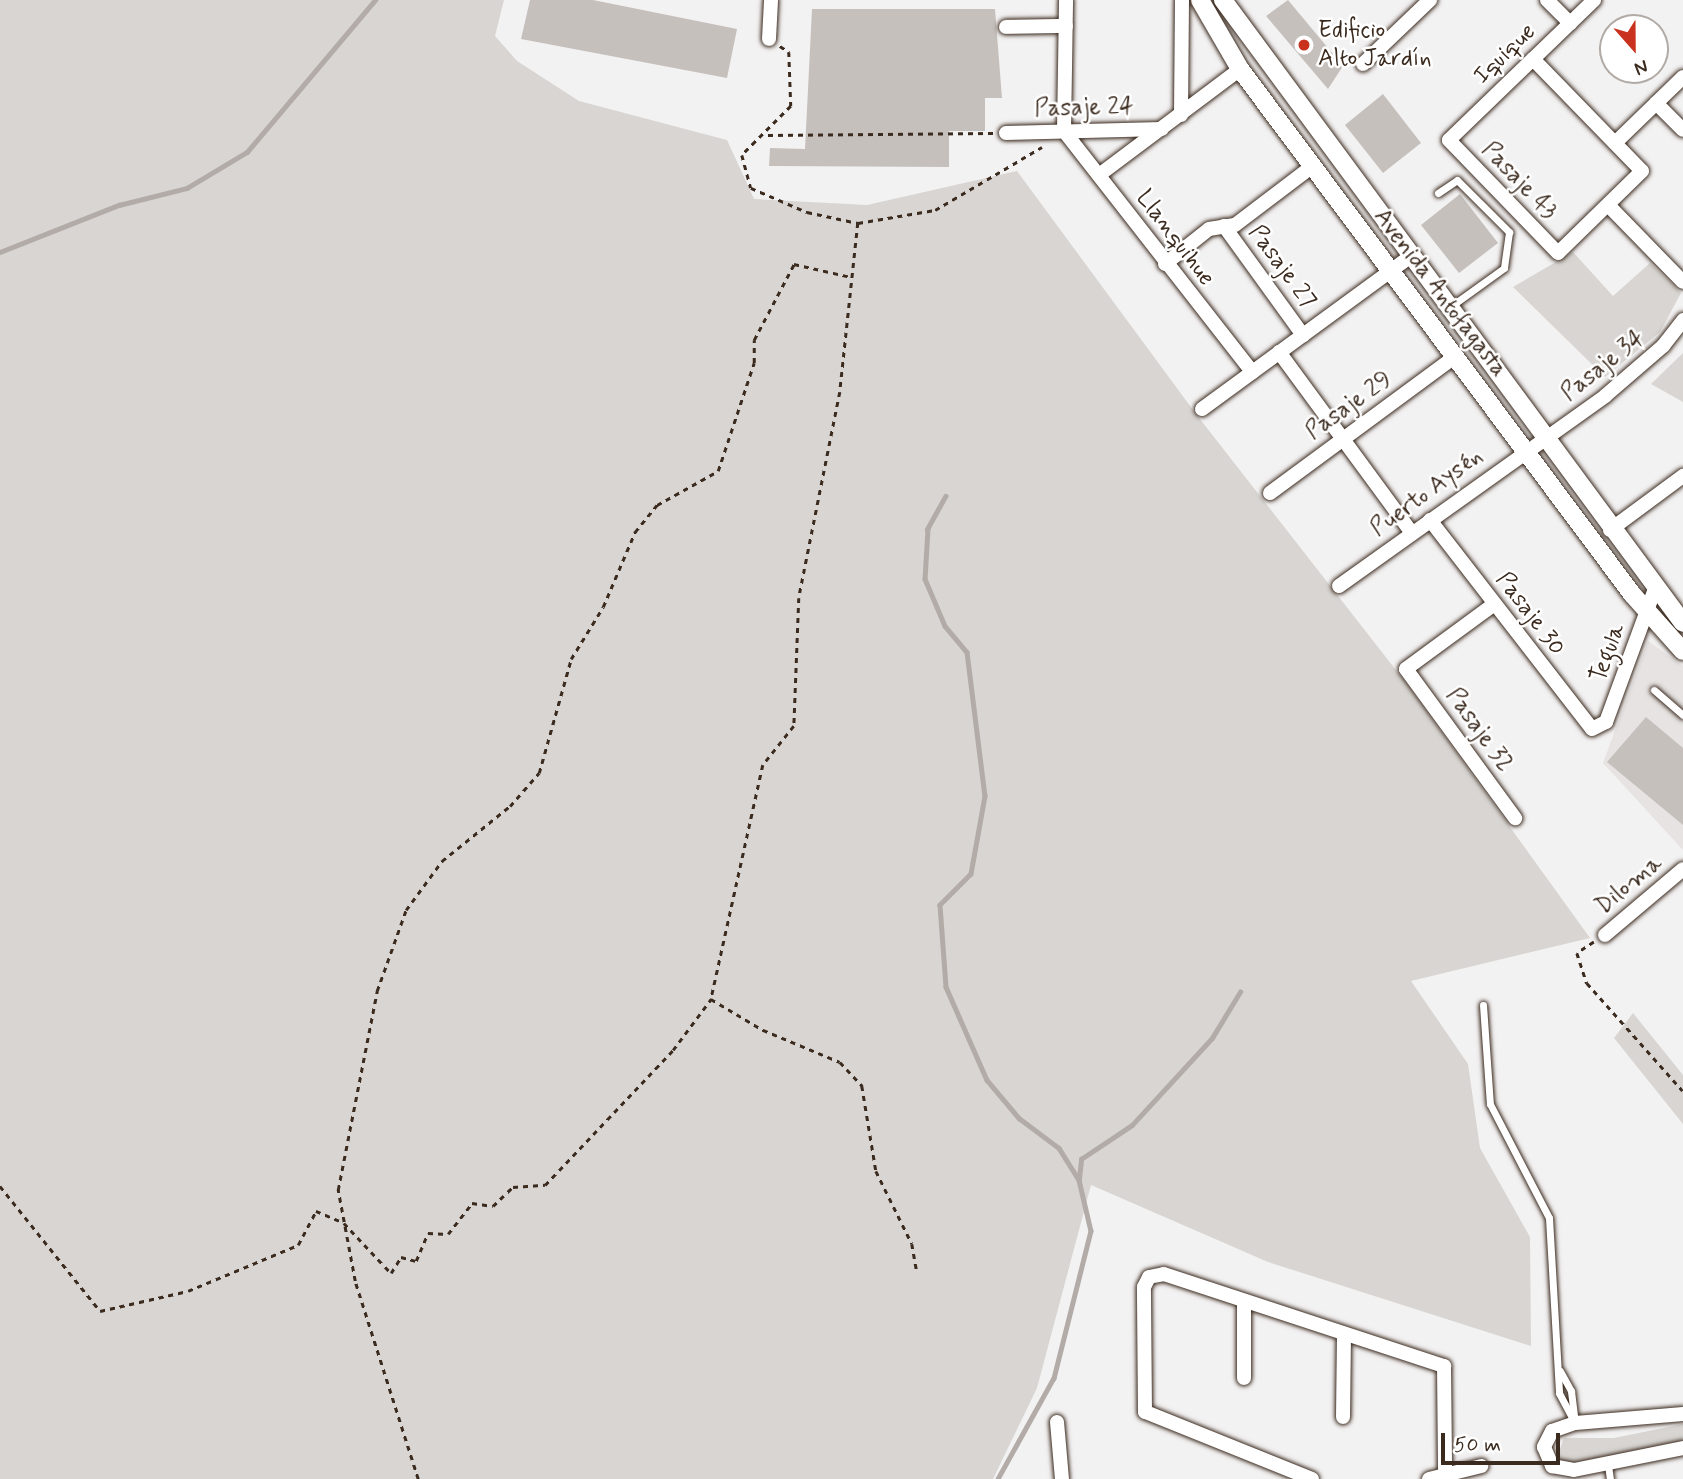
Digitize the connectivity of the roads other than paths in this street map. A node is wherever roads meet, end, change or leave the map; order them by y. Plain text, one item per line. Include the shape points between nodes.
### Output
1 (771, 0) edge
2 (1066, 0) edge
3 (1182, 0) edge
4 (1200, 0) edge
5 (1223, 0) edge
6 (1430, 0) edge
7 (1547, 0) edge
8 (1594, 0) edge
9 (1570, 23) junction
10 (1066, 26) junction
11 (1006, 27) dead end
12 (769, 40) road end
13 (1533, 59) junction
14 (1363, 64) dead end
15 (1240, 69) junction
16 (1683, 77) edge
17 (1656, 103) junction
18 (1181, 115) junction
19 (1162, 128) junction
20 (1683, 130) edge
21 (1064, 131) junction
22 (1006, 133) road end
23 (1448, 141) joint
24 (1615, 143) junction
25 (1314, 165) junction
26 (1099, 175) junction
27 (1438, 193) dead end
28 (1608, 205) junction
29 (1224, 226) junction
30 (1408, 258) junction
31 (1165, 264) junction
32 (1392, 269) junction
33 (1683, 282) edge
34 (1446, 309) junction
35 (1683, 320) edge
36 (1303, 335) junction
37 (1279, 352) junction
38 (1456, 356) junction
39 (1252, 372) junction
40 (1202, 408) dead end
41 (1343, 439) junction
42 (1544, 440) junction
43 (1525, 450) junction
44 (1683, 476) edge
45 (1270, 493) dead end
46 (1430, 520) junction
47 (1610, 530) junction
48 (1412, 533) junction
49 (1339, 586) dead end
50 (1655, 589) junction
51 (1493, 605) junction
52 (1647, 612) junction
53 (1683, 623) edge
54 (1683, 651) edge
55 (1654, 690) dead end
56 (1683, 703) edge
57 (1674, 707) junction
58 (1683, 715) edge
59 (1598, 728) joint
60 (1515, 818) dead end
61 (1683, 869) edge
62 (1605, 935) road end
63 (1483, 1005) dead end
64 (1244, 1304) junction
65 (1344, 1335) junction
66 (1559, 1371) junction
67 (1244, 1378) dead end
68 (1683, 1413) edge
69 (1343, 1417) dead end
70 (1056, 1422) dead end
71 (1575, 1423) junction
72 (1683, 1447) edge
73 (1481, 1466) dead end
74 (1445, 1470) junction
75 (1609, 1472) edge
76 (1062, 1479) edge
77 (1312, 1479) edge
78 (1429, 1479) edge

1 - 12 street
2 - 10 street
3 - 18 street
4 - 15 street, Avenida Antofagasta
5 - 30 street, Avenida Antofagasta
6 - 14 street
7 - 9 street
8 - 9 street, Iquique
9 - 13 street, Iquique
10 - 11 street
10 - 21 street
13 - 23 street, Iquique
13 - 24 street
15 - 18 street
15 - 25 street, Avenida Antofagasta
16 - 17 street
17 - 20 street
17 - 24 street
18 - 19 street
19 - 21 street, Pasaje 24
19 - 26 street
21 - 22 street, Pasaje 24
21 - 26 street, Llanquihue
23 - 28 street, Pasaje 43 via 1558,253
24 - 28 street via 1642,171
25 - 29 street via 1235,225
25 - 32 street, Avenida Antofagasta
26 - 31 street, Llanquihue
27 - 34 lane via 1457,180 1508,232 1504,268
28 - 33 street
29 - 31 street via 1209,229
29 - 36 street, Pasaje 27
30 - 32 street
30 - 34 street, Avenida Antofagasta
31 - 39 street, Llanquihue
32 - 36 street
32 - 38 street, Avenida Antofagasta
34 - 42 street, Avenida Antofagasta
35 - 42 street, Pasaje 34 via 1663,346
36 - 37 street
37 - 39 street
37 - 41 street
38 - 41 street, Pasaje 29
38 - 43 street, Avenida Antofagasta
39 - 40 street
41 - 45 street, Pasaje 29
41 - 48 street
42 - 43 street, Puerto Aysén
42 - 47 street, Avenida Antofagasta
43 - 46 street, Puerto Aysén
43 - 52 street, Avenida Antofagasta
44 - 47 street
46 - 48 street, Puerto Aysén
46 - 51 street, Pasaje 30
47 - 50 street, Avenida Antofagasta
48 - 49 street, Puerto Aysén
50 - 52 street, Tegula
50 - 53 street, Avenida Antofagasta
51 - 59 street, Pasaje 30 via 1586,726
51 - 60 street, Pasaje 32 via 1406,669
52 - 54 street, Avenida Antofagasta
52 - 59 street, Tegula via 1606,722
55 - 57 lane
56 - 57 lane
57 - 58 lane
61 - 62 street, Diloma
63 - 66 lane via 1490,1104 1549,1218 1550,1304
64 - 65 street
64 - 67 street
64 - 77 street via 1164,1274 1147,1279 1145,1412
65 - 69 street
65 - 74 street via 1446,1369
66 - 71 lane via 1571,1391
66 - 71 lane via 1562,1403
68 - 71 street
70 - 76 street
71 - 75 street via 1548,1436 1549,1463 1561,1470
72 - 75 street
73 - 74 street
74 - 78 street

